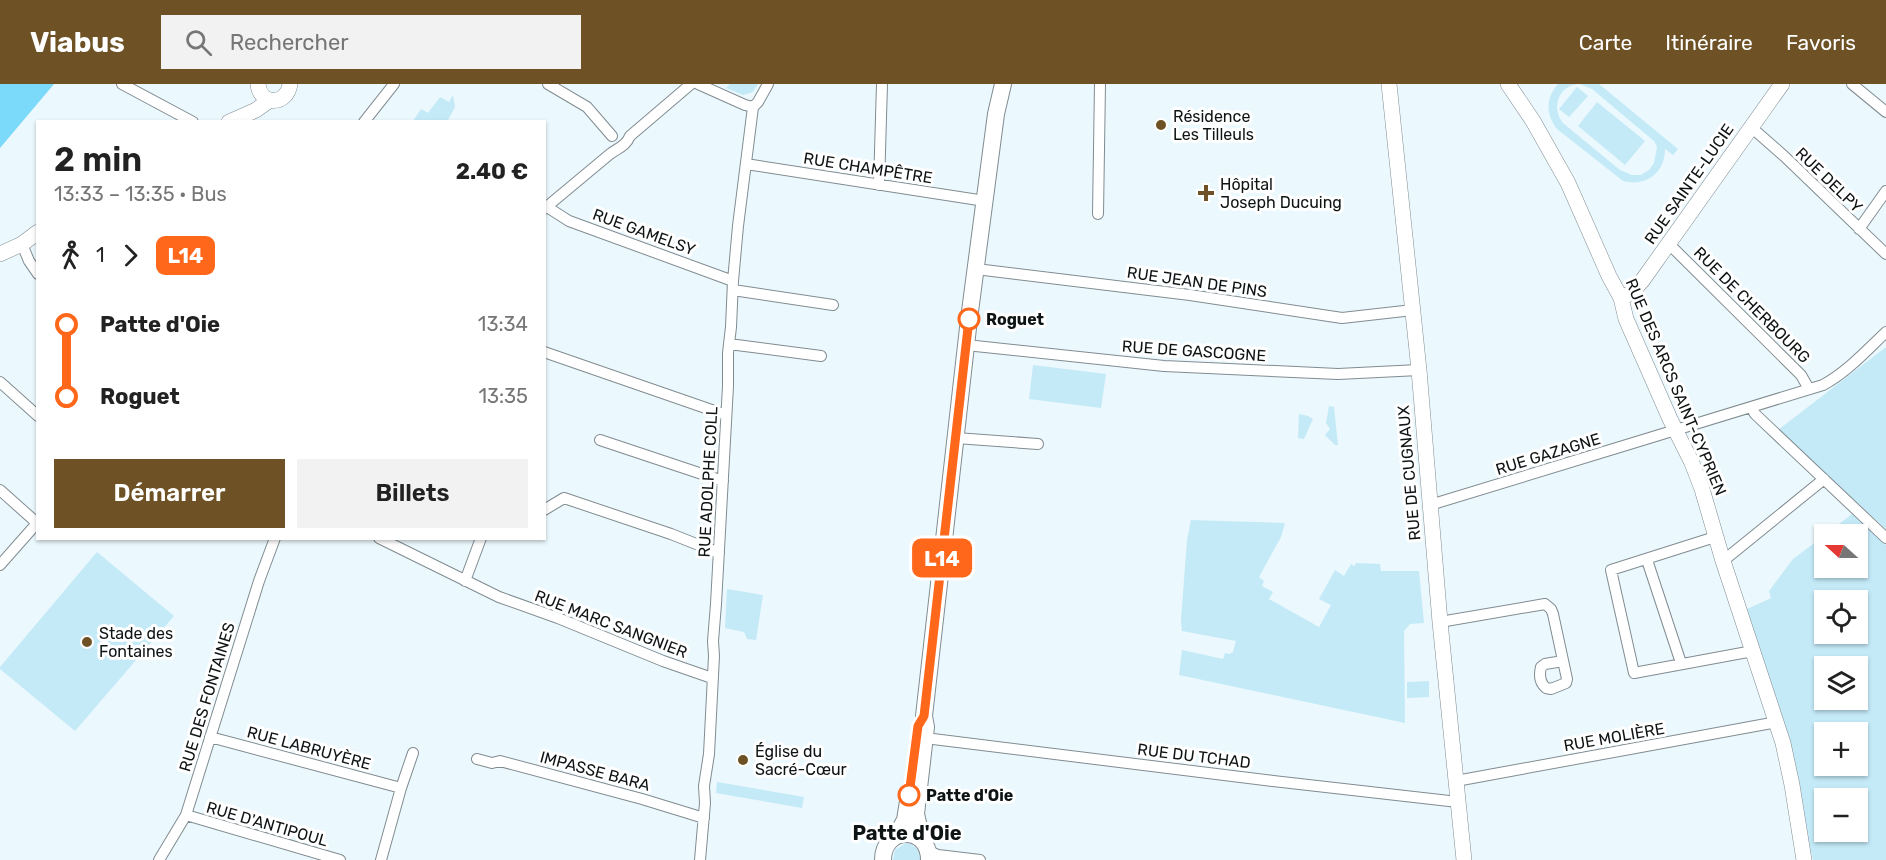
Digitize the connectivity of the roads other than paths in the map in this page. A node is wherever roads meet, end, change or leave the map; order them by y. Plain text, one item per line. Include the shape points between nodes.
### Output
1 (122, 84) edge
2 (394, 84) edge
3 (548, 84) edge
4 (691, 84) edge
5 (698, 84) edge
6 (768, 84) edge
7 (882, 84) edge
8 (994, 84) edge
9 (1003, 84) edge
10 (1100, 84) edge
11 (1389, 84) edge
12 (1508, 84) edge
13 (1782, 84) edge
14 (1852, 84) edge
15 (294, 86) edge
16 (263, 91) edge
17 (753, 107) junction
18 (1886, 112) edge
19 (996, 114) junction
20 (189, 120) edge
21 (231, 120) edge
22 (366, 120) edge
23 (1751, 128) junction
24 (612, 136) junction
25 (630, 136) junction
26 (610, 154) junction
27 (746, 164) junction
28 (879, 185) junction
29 (1886, 191) edge
30 (985, 201) junction
31 (546, 207) edge
32 (546, 209) edge
33 (1098, 214) dead end
34 (1859, 229) junction
35 (36, 234) edge
36 (22, 244) junction
37 (1669, 244) junction
38 (0, 254) edge
39 (1886, 254) edge
40 (976, 269) junction
41 (36, 271) edge
42 (733, 285) junction
43 (1621, 298) junction
44 (833, 305) dead end
45 (1413, 310) junction
46 (1886, 332) edge
47 (729, 344) junction
48 (966, 345) junction
49 (546, 353) edge
50 (821, 356) dead end
51 (1419, 370) junction
52 (1338, 374) junction
53 (0, 382) edge
54 (1339, 387) dead end
55 (1809, 389) junction
56 (1751, 407) junction
57 (36, 414) edge
58 (726, 415) junction
59 (1676, 430) junction
60 (956, 438) junction
61 (600, 440) dead end
62 (1038, 444) dead end
63 (1824, 479) junction
64 (723, 481) junction
65 (0, 490) edge
66 (1430, 506) junction
67 (546, 509) edge
68 (36, 521) edge
69 (36, 523) edge
70 (1715, 537) junction
71 (1886, 538) edge
72 (274, 540) edge
73 (383, 540) edge
74 (480, 540) edge
75 (719, 552) junction
76 (1647, 560) junction
77 (1723, 561) junction
78 (0, 566) edge
79 (465, 580) junction
80 (1440, 622) junction
81 (1753, 651) junction
82 (1563, 661) dead end
83 (1681, 663) junction
84 (712, 678) junction
85 (924, 716) junction
86 (1777, 722) junction
87 (210, 737) junction
88 (925, 738) junction
89 (413, 753) dead end
90 (477, 759) dead end
91 (1456, 781) junction
92 (401, 789) junction
93 (1458, 802) junction
94 (186, 815) junction
95 (704, 818) junction
96 (896, 836) junction
97 (927, 850) edge
98 (882, 857) edge
99 (159, 860) edge
100 (339, 860) edge
101 (381, 860) edge
102 (700, 860) edge
103 (980, 860) edge
104 (1464, 860) edge
105 (1804, 860) edge

1 - 20 street
2 - 22 street
3 - 24 street via 588,107
4 - 25 street
5 - 17 street
6 - 17 street
7 - 28 street
8 - 19 main road
9 - 19 main road
10 - 33 street
11 - 45 street, RUE DE CUGNAUX
12 - 43 street, RUE DES ARCS SAINT-CYPRIEN via 1568,183
13 - 23 street, RUE SAINTE-LUCIE
14 - 18 street
15 - 16 street via 275,101
16 - 21 street
17 - 27 street, RUE ADOLPHE COLL
19 - 30 main road
23 - 34 street, RUE DELPY
23 - 37 street, RUE SAINTE-LUCIE
24 - 25 street
24 - 26 street
25 - 26 street via 628,142
26 - 31 street
27 - 28 street, RUE CHAMPÊTRE
27 - 42 street, RUE ADOLPHE COLL
28 - 30 street, RUE CHAMPÊTRE
29 - 34 street
30 - 40 main road
32 - 42 street, RUE GAMELSY
34 - 39 street, RUE DELPY
35 - 36 street
36 - 38 street
36 - 41 street
37 - 43 street, RUE SAINTE-LUCIE via 1642,281
37 - 55 street, RUE DE CHERBOURG via 1801,375
40 - 45 street, RUE JEAN DE PINS via 1342,318
40 - 48 main road
42 - 44 street, RUE GAMELSY
42 - 47 street, RUE ADOLPHE COLL
43 - 59 street, RUE DES ARCS SAINT-CYPRIEN via 1626,319
45 - 51 street, RUE DE CUGNAUX
46 - 55 street, RUE GAZAGNE via 1833,380
47 - 50 street
47 - 58 street, RUE ADOLPHE COLL
48 - 52 street, RUE DE GASCOGNE via 1164,366
48 - 60 main road
49 - 58 street
51 - 52 street, RUE DE GASCOGNE via 1378,376
51 - 66 street, RUE DE CUGNAUX
52 - 54 street
53 - 57 street
55 - 56 street, RUE GAZAGNE
56 - 59 street, RUE GAZAGNE
56 - 63 street
58 - 64 street, RUE ADOLPHE COLL
59 - 66 street, RUE GAZAGNE
59 - 70 street, RUE DES ARCS SAINT-CYPRIEN via 1702,489
60 - 62 street
60 - 85 main road
61 - 64 street
63 - 71 street
63 - 77 street
64 - 75 street, RUE ADOLPHE COLL
65 - 68 street
66 - 80 street, RUE DE CUGNAUX
67 - 75 street via 564,498
69 - 78 street
70 - 76 street
70 - 77 street, RUE DES ARCS SAINT-CYPRIEN
72 - 87 street, RUE DES FONTAINES
73 - 79 street, RUE MARC SANGNIER
74 - 79 street
75 - 84 street, RUE ADOLPHE COLL
76 - 83 street
76 - 83 street via 1611,570 1634,673
77 - 81 street, RUE DES ARCS SAINT-CYPRIEN
79 - 84 street, RUE MARC SANGNIER via 499,597
80 - 82 street via 1545,604 1553,614
80 - 91 street, RUE DE CUGNAUX
81 - 83 street
81 - 86 street, RUE DES ARCS SAINT-CYPRIEN
84 - 95 street, RUE ADOLPHE COLL
85 - 88 main road
85 - 96 main road via 918,726 905,820
86 - 91 street, RUE MOLIÈRE
86 - 105 street, RUE DES ARCS SAINT-CYPRIEN
87 - 92 street, RUE LABRUYÈRE
87 - 94 street, RUE DES FONTAINES
88 - 93 street, RUE DU TCHAD
88 - 97 main road via 916,814
89 - 92 street
90 - 95 street, IMPASSE BARA via 500,761
91 - 93 street, RUE DE CUGNAUX
92 - 101 street
93 - 104 street, RUE DE CUGNAUX
94 - 99 street, RUE DES FONTAINES
94 - 100 street, RUE D'ANTIPOUL
95 - 102 street, RUE ADOLPHE COLL
96 - 97 main road via 909,834
96 - 98 main road
97 - 103 street

